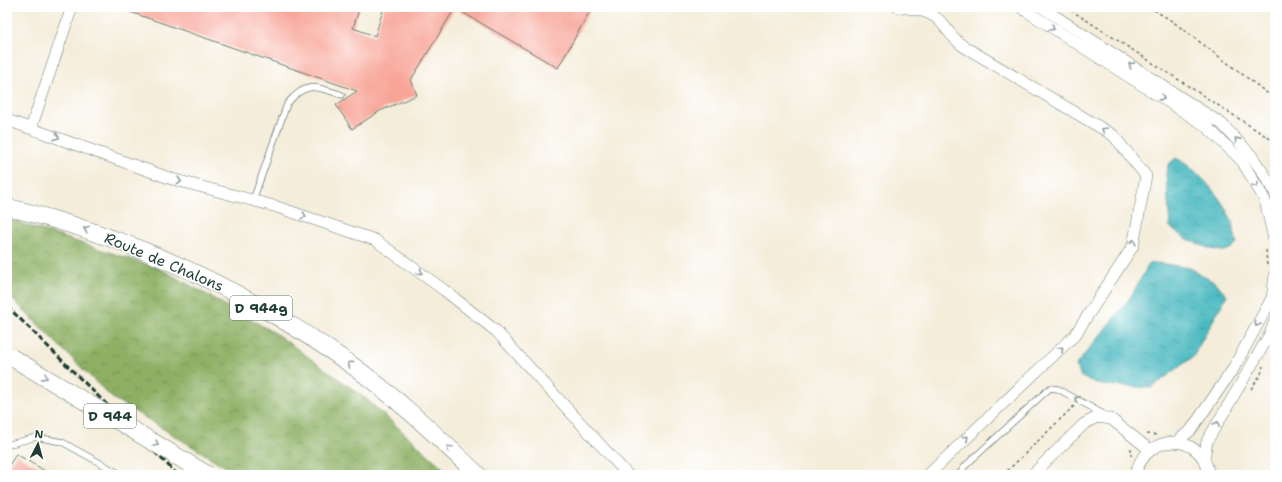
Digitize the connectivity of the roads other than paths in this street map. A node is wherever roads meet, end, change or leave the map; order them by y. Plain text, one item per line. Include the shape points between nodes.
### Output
1 (72, 7) edge
2 (898, 7) edge
3 (1041, 7) edge
4 (1015, 9) edge
5 (342, 95) dead end
6 (7, 120) edge
7 (31, 128) junction
8 (1275, 194) edge
9 (253, 200) junction
10 (7, 207) edge
11 (1271, 247) edge
12 (1271, 274) edge
13 (1275, 320) edge
14 (9, 355) edge
15 (1110, 418) junction
16 (1176, 442) junction
17 (7, 445) edge
18 (1150, 450) junction
19 (1204, 460) junction
20 (122, 475) edge
21 (208, 475) edge
22 (478, 475) edge
23 (628, 475) edge
24 (928, 475) edge
25 (959, 475) edge
26 (1032, 475) edge
27 (1135, 475) edge
28 (1209, 475) edge

1 - 7 street
24 -> 2 street via 1075,335 1133,246 1146,176 1113,135 963,46 939,20 922,11
8 -> 3 street via 1251,155 1222,124
4 -> 11 street via 1206,126 1242,161 1265,200
5 - 9 lane via 319,87 306,88 295,94 287,104
6 - 7 street
7 -> 9 street via 172,179
9 -> 23 street via 375,240 444,290 496,331
22 -> 10 main road, Route de Chalons / D 944g via 392,397 346,361 247,300 199,274 143,250 85,228
12 -> 16 street via 1272,298 1233,369 1191,430
19 -> 13 street via 1207,441 1270,334
14 -> 21 main road, D 944, bridge
15 - 18 street
15 -> 25 lane via 1058,389 1050,388 965,466
15 - 26 street via 1096,417 1084,424
16 - 18 street via 1158,445
16 - 19 street via 1187,445
17 - 20 lane via 36,437 62,442
18 - 27 street via 1140,461
19 - 28 street

